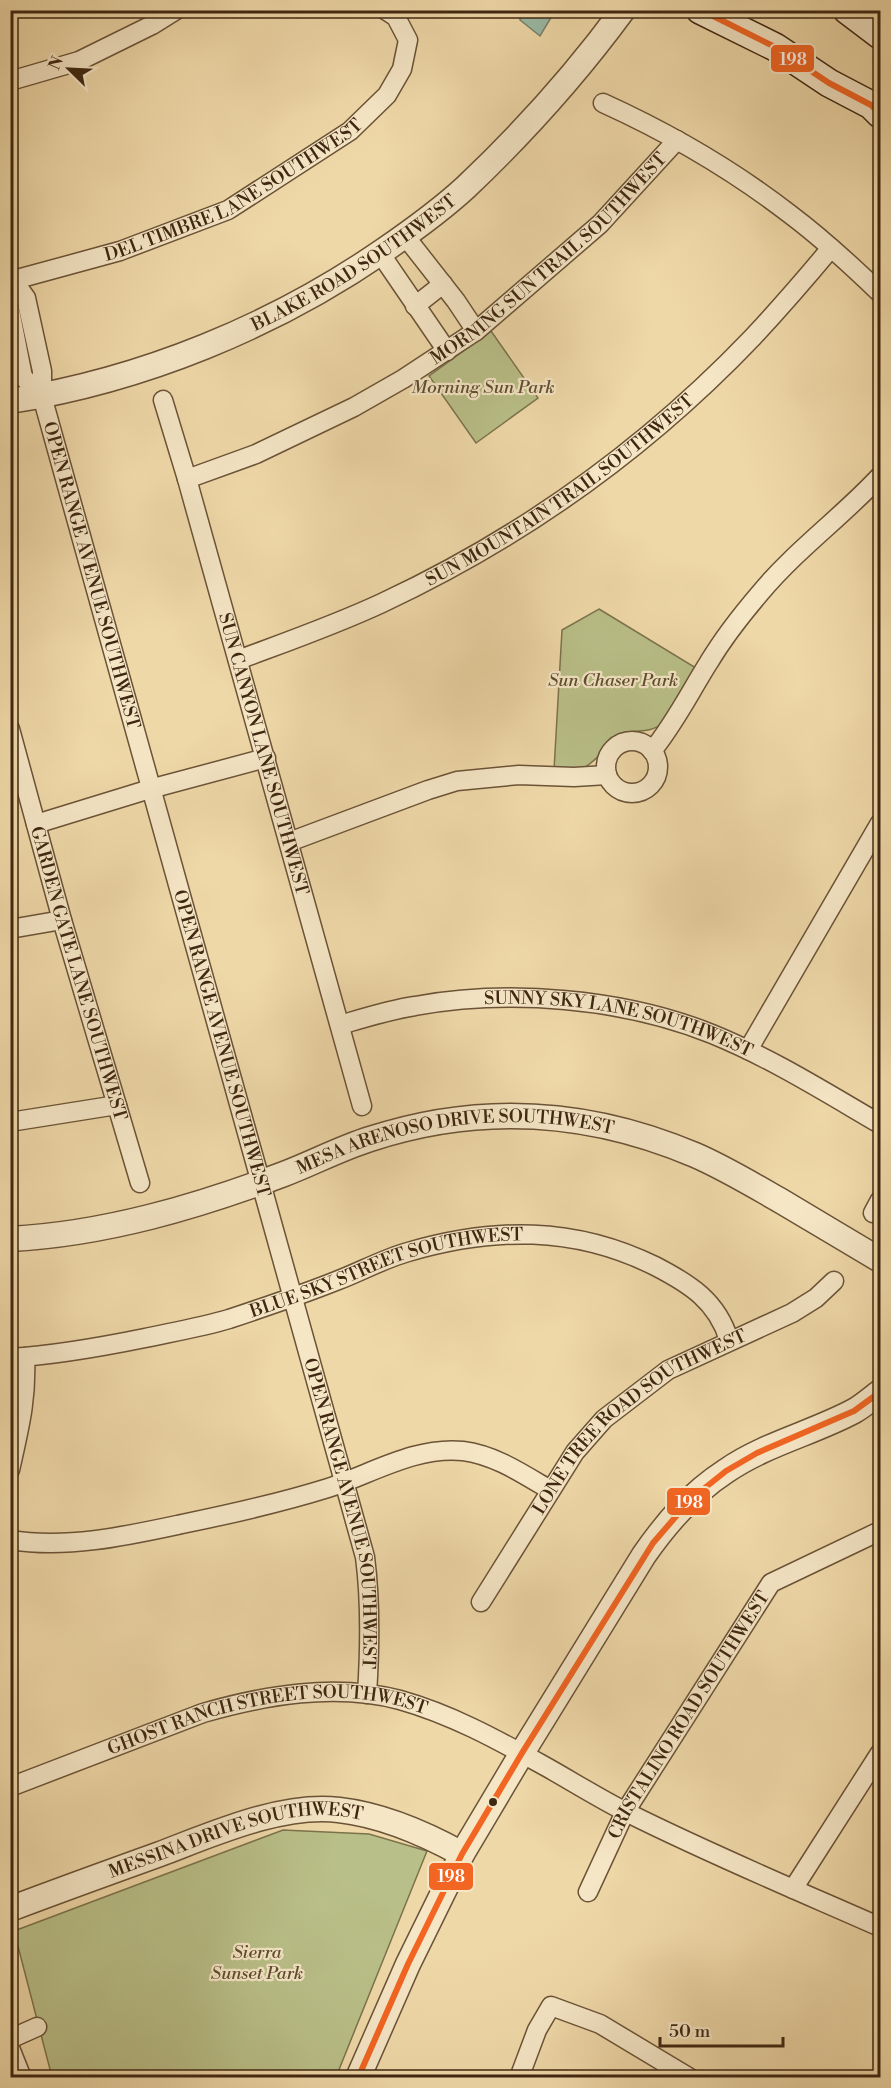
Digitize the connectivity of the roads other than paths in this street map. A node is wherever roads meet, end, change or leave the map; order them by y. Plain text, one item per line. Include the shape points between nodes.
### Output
1 (176, 10) edge
2 (385, 10) edge
3 (623, 10) edge
4 (700, 10) edge
5 (847, 10) edge
6 (880, 35) edge
7 (10, 81) edge
8 (603, 103) dead end
9 (880, 114) edge
10 (677, 140) junction
11 (405, 236) junction
12 (831, 248) junction
13 (380, 253) junction
14 (11, 280) edge
15 (443, 284) junction
16 (880, 293) edge
17 (416, 306) junction
18 (10, 310) edge
19 (476, 331) junction
20 (36, 341) junction
21 (17, 345) junction
22 (447, 351) junction
23 (42, 396) junction
24 (163, 400) dead end
25 (10, 401) edge
26 (880, 476) edge
27 (188, 478) junction
28 (238, 660) junction
29 (11, 730) edge
30 (652, 751) junction
31 (266, 758) junction
32 (607, 775) junction
33 (150, 789) junction
34 (880, 823) edge
35 (36, 824) junction
36 (289, 842) junction
37 (62, 920) junction
38 (10, 929) edge
39 (339, 1025) junction
40 (748, 1050) junction
41 (117, 1105) junction
42 (362, 1106) dead end
43 (10, 1122) edge
44 (880, 1124) edge
45 (261, 1182) junction
46 (140, 1183) dead end
47 (10, 1239) edge
48 (880, 1260) edge
49 (834, 1281) dead end
50 (294, 1297) junction
51 (729, 1340) junction
52 (18, 1358) edge
53 (880, 1392) edge
54 (10, 1470) edge
55 (344, 1482) junction
56 (550, 1490) junction
57 (880, 1532) edge
58 (10, 1540) edge
59 (481, 1602) dead end
60 (367, 1694) junction
61 (522, 1753) junction
62 (880, 1753) edge
63 (10, 1787) edge
64 (625, 1812) junction
65 (462, 1854) junction
66 (794, 1888) junction
67 (588, 1892) dead end
68 (10, 1909) edge
69 (880, 1927) edge
70 (37, 2027) dead end
71 (10, 2039) edge
72 (10, 2048) edge
73 (22, 2078) edge
74 (358, 2078) edge
75 (519, 2078) edge
76 (690, 2078) edge

1 - 7 street via 79,61
2 - 14 street, DEL TIMBRE LANE SOUTHWEST via 396,16 408,40 402,69 387,95 350,131 228,210 120,251
3 - 11 street, BLAKE ROAD SOUTHWEST via 519,133 465,188
4 - 9 main road via 775,47
5 - 6 main road
8 - 10 street
10 - 12 street via 754,188
10 - 19 street, MORNING SUN TRAIL SOUTHWEST via 600,224
11 - 13 street, BLAKE ROAD SOUTHWEST
11 - 15 street
12 - 16 street
12 - 28 street, SUN MOUNTAIN TRAIL SOUTHWEST via 753,337 706,383 635,446 546,512 464,561 382,603
13 - 17 street
13 - 23 street, BLAKE ROAD SOUTHWEST via 275,315 197,350
14 - 20 street via 26,296
15 - 17 street
15 - 19 street
17 - 22 street
18 - 21 street
19 - 22 street, MORNING SUN TRAIL SOUTHWEST
20 - 21 street
20 - 23 street
21 - 23 street via 23,377
22 - 27 street, MORNING SUN TRAIL SOUTHWEST via 293,438
23 - 25 street, BLAKE ROAD SOUTHWEST
23 - 33 street, OPEN RANGE AVENUE SOUTHWEST
24 - 27 street, SUN CANYON LANE SOUTHWEST
26 - 30 street via 761,592 714,654 671,728
27 - 28 street, SUN CANYON LANE SOUTHWEST
28 - 31 street, SUN CANYON LANE SOUTHWEST
29 - 35 street, GARDEN GATE LANE SOUTHWEST
30 - 32 street via 633,741 620,744 608,758
30 - 32 street via 657,774 640,792 624,792
31 - 33 street
31 - 36 street, SUN CANYON LANE SOUTHWEST
32 - 36 street via 519,775 458,781
33 - 35 street
33 - 45 street, OPEN RANGE AVENUE SOUTHWEST
34 - 40 street
35 - 37 street, GARDEN GATE LANE SOUTHWEST
36 - 39 street, SUN CANYON LANE SOUTHWEST
37 - 38 street
37 - 41 street, GARDEN GATE LANE SOUTHWEST
39 - 40 street, SUNNY SKY LANE SOUTHWEST via 444,1002 499,998 565,1000 676,1022
39 - 42 street, SUN CANYON LANE SOUTHWEST
40 - 44 street, SUNNY SKY LANE SOUTHWEST
41 - 43 street
41 - 46 street, GARDEN GATE LANE SOUTHWEST
45 - 47 street, MESA ARENOSO DRIVE SOUTHWEST via 114,1226
45 - 48 street, MESA ARENOSO DRIVE SOUTHWEST via 368,1139 420,1124 522,1114 652,1139 696,1155
45 - 50 street, OPEN RANGE AVENUE SOUTHWEST
49 - 51 street, LONE TREE ROAD SOUTHWEST via 792,1313
50 - 51 street, BLUE SKY STREET SOUTHWEST via 407,1252 474,1236 546,1235 585,1240 628,1252 675,1276 706,1299 723,1322
50 - 52 street, BLUE SKY STREET SOUTHWEST via 178,1331
50 - 55 street, OPEN RANGE AVENUE SOUTHWEST
51 - 56 street, LONE TREE ROAD SOUTHWEST via 668,1370 618,1407 575,1452
52 - 54 street via 25,1398
53 - 61 street via 856,1410 727,1469 696,1492 665,1524 644,1555
55 - 56 street via 417,1455 464,1451 495,1460
55 - 58 street via 265,1505 143,1532 83,1542
55 - 60 street, OPEN RANGE AVENUE SOUTHWEST via 365,1557 369,1589
56 - 59 street, LONE TREE ROAD SOUTHWEST
57 - 64 street, CRISTALINO ROAD SOUTHWEST via 771,1583
60 - 61 street, GHOST RANCH STREET SOUTHWEST via 435,1712
60 - 63 street, GHOST RANCH STREET SOUTHWEST via 300,1693 235,1704
61 - 64 street, GHOST RANCH STREET SOUTHWEST
61 - 65 street
62 - 66 street
64 - 66 street, GHOST RANCH STREET SOUTHWEST
64 - 67 street, CRISTALINO ROAD SOUTHWEST
65 - 68 street, MESSINA DRIVE SOUTHWEST via 420,1831 369,1816 338,1810 294,1811 243,1824
65 - 74 street
66 - 69 street, GHOST RANCH STREET SOUTHWEST
70 - 71 street
72 - 73 street
75 - 76 street via 537,2030 551,2006 600,2024

